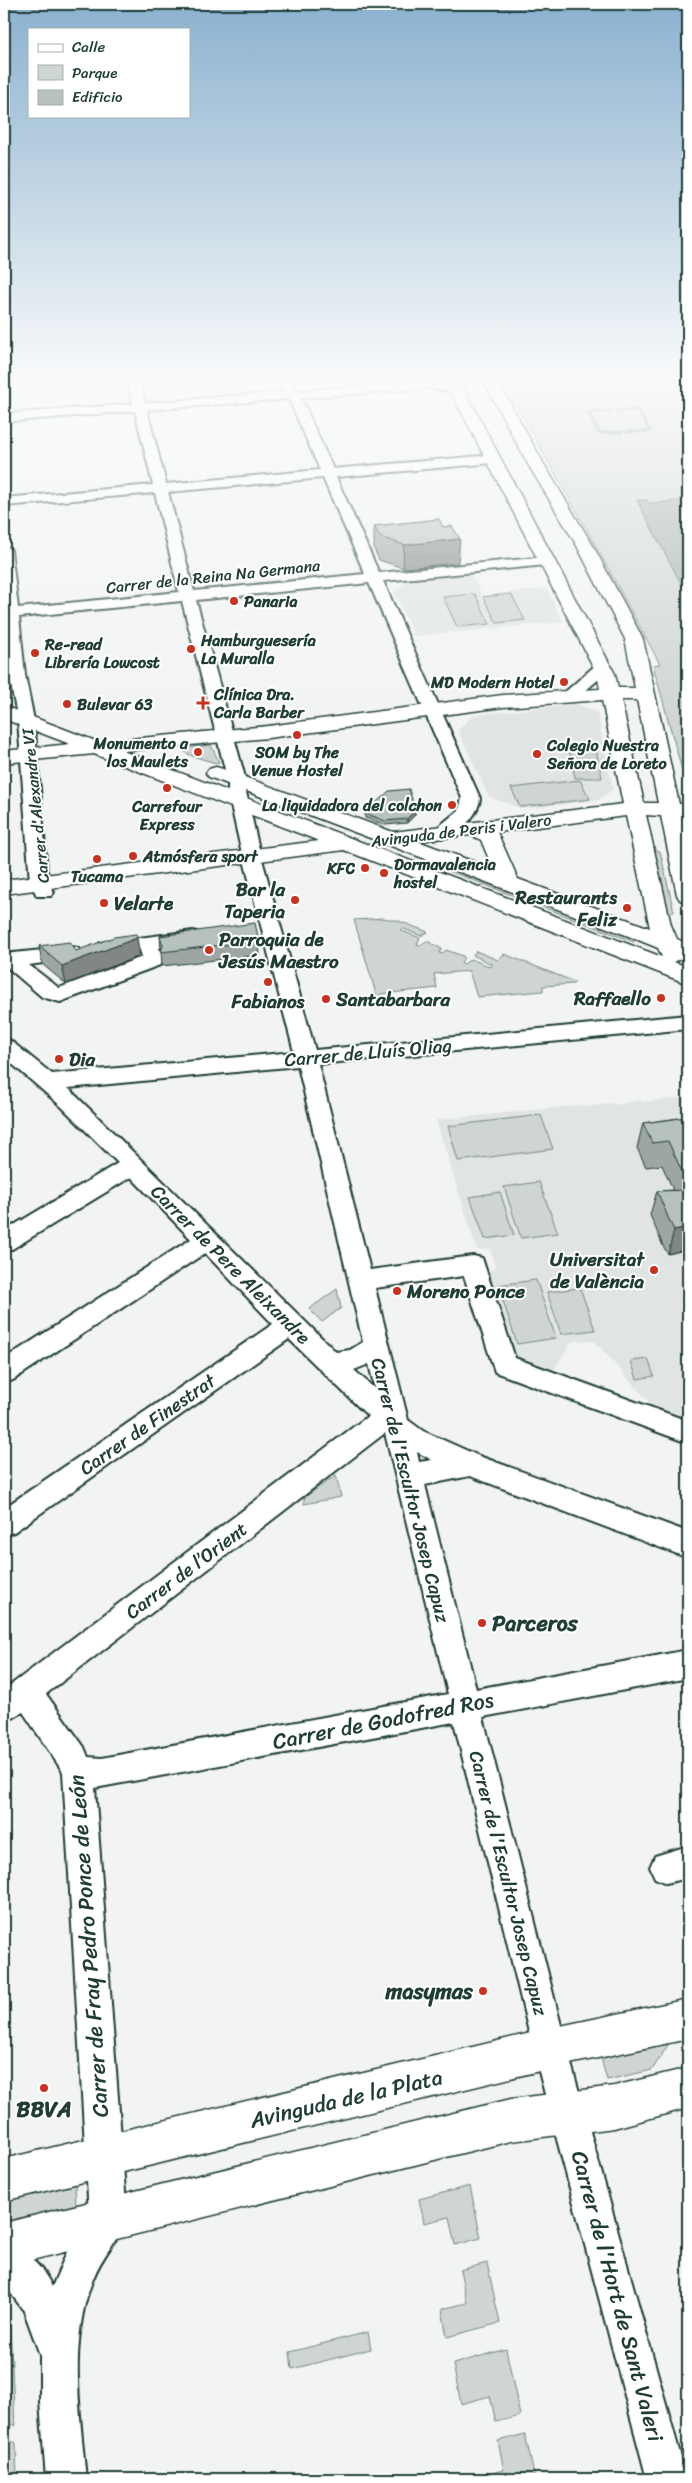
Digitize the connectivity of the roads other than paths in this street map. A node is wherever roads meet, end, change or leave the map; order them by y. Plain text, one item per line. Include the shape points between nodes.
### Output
1 (73, 496) edge
2 (163, 496) edge
3 (337, 496) edge
4 (525, 496) edge
5 (547, 496) edge
6 (4, 502) edge
7 (584, 544) junction
8 (4, 550) edge
9 (559, 560) junction
10 (598, 570) junction
11 (374, 578) junction
12 (188, 596) junction
13 (7, 614) edge
14 (602, 668) junction
15 (10, 676) edge
16 (612, 693) junction
17 (645, 694) junction
18 (13, 696) edge
19 (570, 696) junction
20 (431, 710) junction
21 (4, 712) edge
22 (26, 720) junction
23 (223, 735) junction
24 (138, 744) junction
25 (96, 747) junction
26 (29, 755) junction
27 (4, 758) edge
28 (176, 758) dead end
29 (202, 768) dead end
30 (237, 781) junction
31 (239, 802) junction
32 (330, 816) junction
33 (635, 816) junction
34 (680, 817) edge
35 (470, 829) junction
36 (308, 831) junction
37 (440, 833) junction
38 (490, 836) junction
39 (389, 839) junction
40 (346, 844) junction
41 (411, 847) junction
42 (369, 853) junction
43 (253, 857) junction
44 (510, 885) junction
45 (4, 886) edge
46 (42, 887) junction
47 (688, 894) edge
48 (4, 897) edge
49 (212, 935) edge
50 (147, 942) junction
51 (667, 943) junction
52 (8, 961) edge
53 (687, 978) edge
54 (688, 1022) edge
55 (4, 1046) edge
56 (306, 1057) junction
57 (15, 1063) edge
58 (48, 1082) junction
59 (133, 1165) junction
60 (207, 1240) junction
61 (4, 1242) edge
62 (360, 1280) junction
63 (290, 1325) junction
64 (376, 1347) junction
65 (330, 1364) junction
66 (4, 1372) edge
67 (387, 1430) junction
68 (688, 1432) edge
69 (470, 1464) junction
70 (409, 1476) junction
71 (4, 1523) edge
72 (688, 1545) edge
73 (688, 1664) edge
74 (15, 1699) edge
75 (464, 1706) junction
76 (78, 1772) junction
77 (688, 2019) edge
78 (550, 2049) junction
79 (688, 2088) edge
80 (568, 2113) junction
81 (103, 2156) junction
82 (4, 2180) edge
83 (108, 2219) junction
84 (4, 2245) edge
85 (4, 2261) edge
86 (58, 2352) junction
87 (66, 2479) edge
88 (667, 2479) edge

1 - 6 street
2 - 12 street, Carrer de l'Escultor Josep Capuz
3 - 11 street
4 - 9 main road
5 - 7 main road
7 - 9 main road
7 - 10 main road
8 - 13 street, Carrer d'Alexandre VI
9 - 10 main road
9 - 11 street, Carrer de la Reina Na Germana
9 - 14 main road
10 - 17 main road via 634,639
11 - 12 street, Carrer de la Reina Na Germana
11 - 20 street
12 - 13 street, Carrer de la Reina Na Germana
12 - 23 street, Carrer de l'Escultor Josep Capuz
13 - 15 street, Carrer d'Alexandre VI
14 - 16 main road
14 - 19 street
15 - 18 street, Carrer d'Alexandre VI
16 - 17 main road
16 - 19 main road
16 - 33 main road
17 - 34 main road
18 - 22 street, Carrer d'Alexandre VI
18 - 24 main road
19 - 20 main road
20 - 23 main road
20 - 37 street via 471,800 467,811
21 - 22 main road
22 - 25 main road
22 - 26 street, Carrer d'Alexandre VI
23 - 24 main road
23 - 30 street, Carrer de l'Escultor Josep Capuz
24 - 25 main road
24 - 28 main road
25 - 26 main road
25 - 31 main road
26 - 27 main road
26 - 46 street, Carrer d'Alexandre VI
29 - 30 main road
30 - 31 street, Carrer de l'Escultor Josep Capuz
30 - 32 main road
31 - 36 main road
31 - 43 street, Carrer de l'Escultor Josep Capuz
32 - 36 main road via 333,820 328,828
32 - 39 main road
33 - 34 main road, Avinguda de Peris i Valero
33 - 35 main road, Avinguda de Peris i Valero
33 - 38 main road, Avinguda de Peris i Valero via 620,822
33 - 51 main road
34 - 47 main road
35 - 37 main road, Avinguda de Peris i Valero
35 - 38 main road
36 - 40 main road
37 - 39 main road, Avinguda de Peris i Valero
38 - 41 main road, Avinguda de Peris i Valero
38 - 44 main road
39 - 40 main road, Avinguda de Peris i Valero
39 - 41 main road
40 - 42 main road
40 - 43 main road, Avinguda de Peris i Valero
41 - 42 main road, Avinguda de Peris i Valero
41 - 44 main road
42 - 43 main road, Avinguda de Peris i Valero
42 - 53 main road
43 - 46 main road, Avinguda de Peris i Valero
43 - 56 street, Carrer de l'Escultor Josep Capuz via 260,929
44 - 51 main road
45 - 46 main road, Avinguda de Peris i Valero
46 - 48 main road, Avinguda de Peris i Valero
49 - 50 street
50 - 52 street
50 - 52 street via 153,960 60,995 49,992
51 - 53 main road
54 - 56 street, Carrer de Lluís Oliag
55 - 57 street, Carrer de Pere Aleixandre
56 - 58 street, Carrer de Lluís Oliag
56 - 62 street, Carrer de l'Escultor Josep Capuz
57 - 58 street, Carrer de Pere Aleixandre
58 - 59 street, Carrer de Pere Aleixandre
59 - 60 street, Carrer de Pere Aleixandre
59 - 61 street
60 - 63 street, Carrer de Pere Aleixandre
60 - 66 street
62 - 64 street, Carrer de l'Escultor Josep Capuz
62 - 68 street via 473,1264 504,1365
63 - 65 street, Carrer de Pere Aleixandre
63 - 71 street, Carrer de Finestrat
64 - 65 street via 356,1360
64 - 67 street, Carrer de l'Escultor Josep Capuz
65 - 67 street, Carrer de Pere Aleixandre
67 - 69 street, Carrer de Pere Aleixandre via 414,1438
67 - 70 street, Carrer de l'Escultor Josep Capuz
67 - 74 street, Carrer de l’Orient
69 - 70 street
69 - 72 street, Carrer de Pere Aleixandre
70 - 75 street, Carrer de l'Escultor Josep Capuz
73 - 75 street, Carrer de Godofred Ros
74 - 76 street, Carrer de Fray Pedro Ponce de León via 73,1758
75 - 76 street, Carrer de Godofred Ros via 102,1773
75 - 78 street, Carrer de l'Escultor Josep Capuz
76 - 81 street, Carrer de Fray Pedro Ponce de León
77 - 78 main road, Avinguda de la Plata
78 - 80 street, Carrer de l'Escultor Josep Capuz
78 - 81 main road, Avinguda de la Plata
79 - 80 main road via 614,2106
80 - 83 main road via 511,2120
80 - 88 street, Carrer de l'Hort de Sant Valeri
81 - 82 main road, Avinguda de la Plata
81 - 83 street, Carrer de Fray Pedro Ponce de León
83 - 84 main road
83 - 86 street via 75,2274 62,2317
85 - 86 street via 27,2279 40,2299
86 - 87 street

